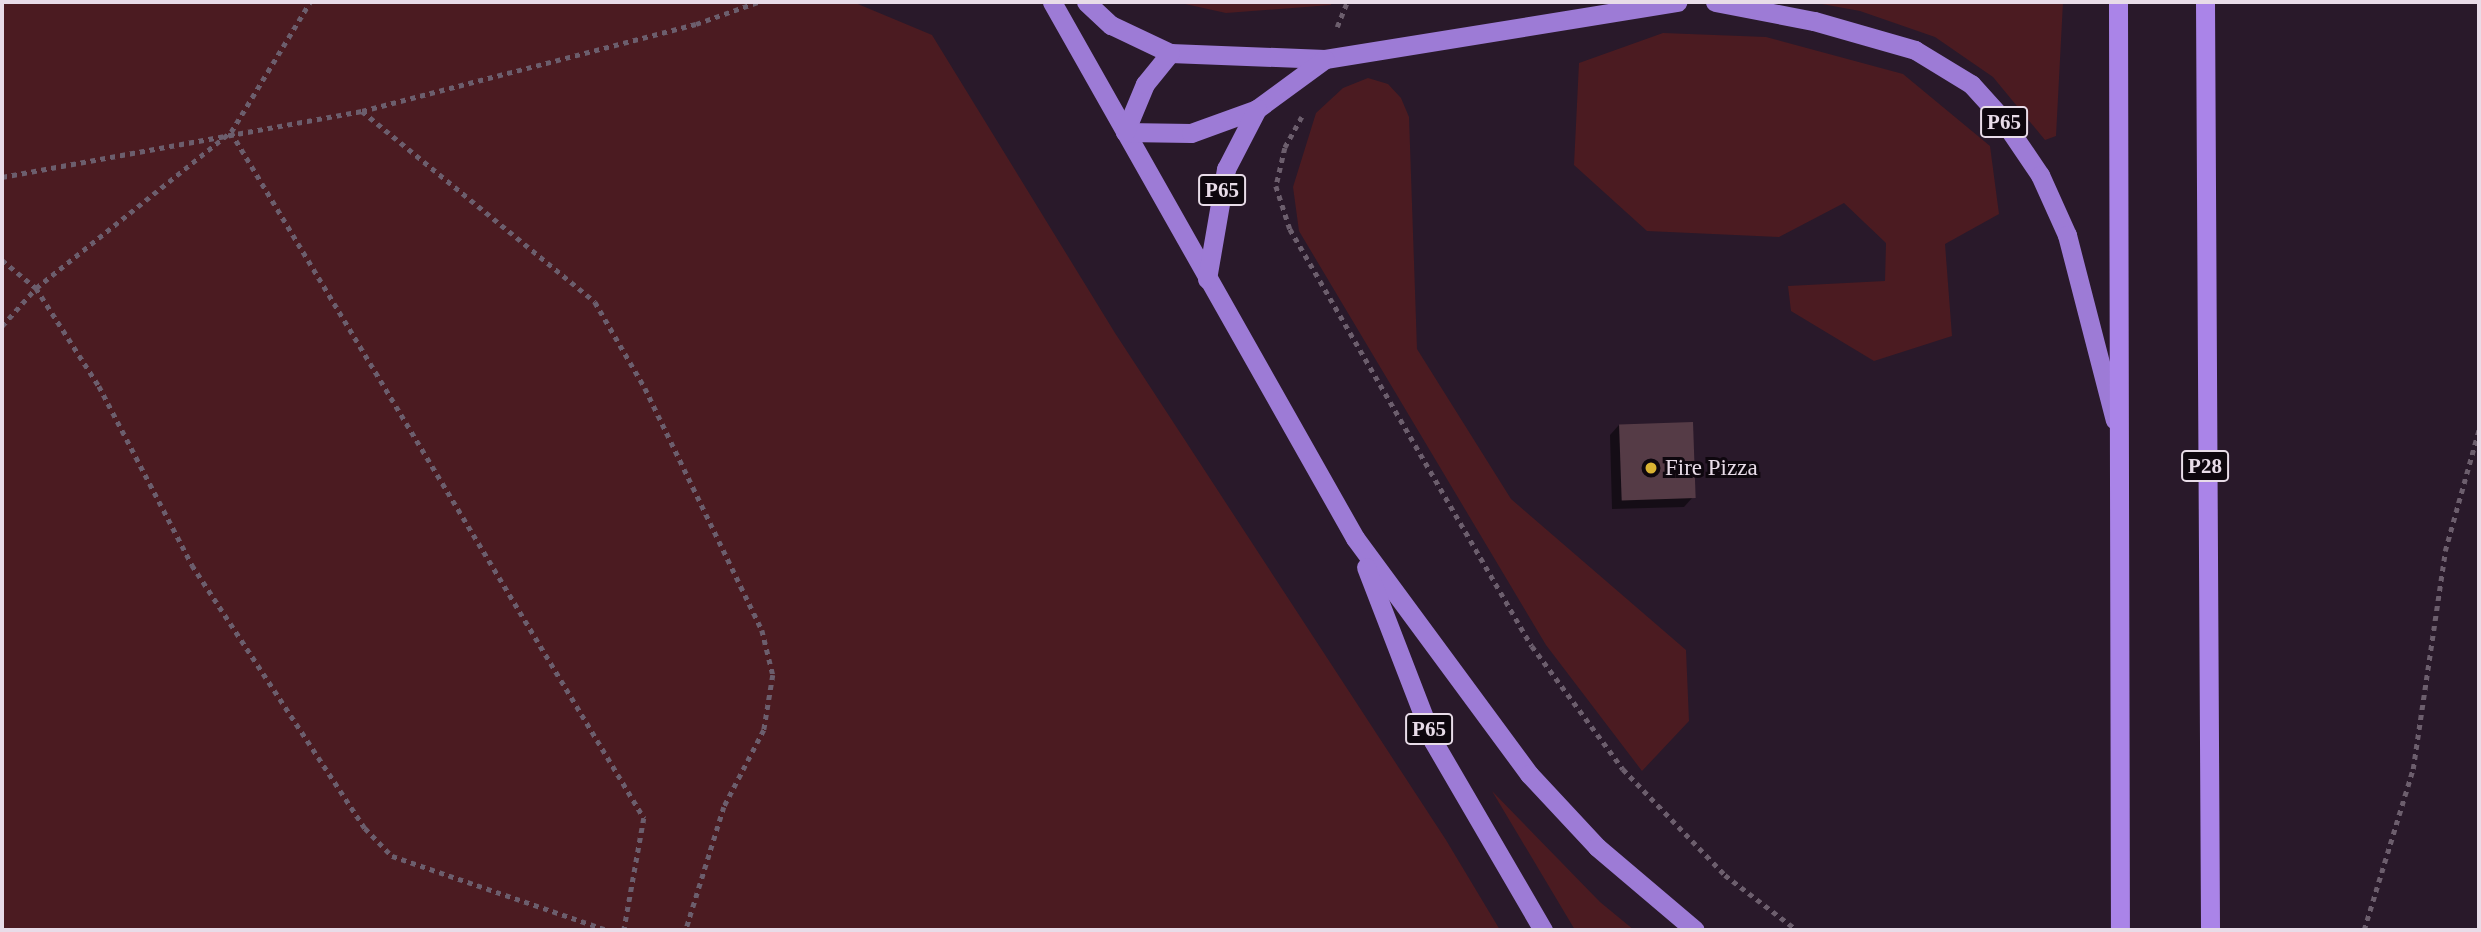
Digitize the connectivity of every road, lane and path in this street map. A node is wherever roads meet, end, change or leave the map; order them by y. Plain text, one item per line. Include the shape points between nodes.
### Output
1 (310, 2) edge
2 (758, 2) edge
3 (1052, 2) edge
4 (1086, 2) edge
5 (1347, 2) edge
6 (1677, 2) edge
7 (1715, 2) edge
8 (2118, 2) edge
9 (2205, 2) edge
10 (1170, 53) junction
11 (1325, 59) junction
12 (1257, 109) junction
13 (362, 111) junction
14 (1304, 113) dead end
15 (231, 132) junction
16 (1125, 132) junction
17 (2, 177) edge
18 (2, 260) edge
19 (1207, 279) junction
20 (36, 288) junction
21 (2, 326) edge
22 (2115, 421) junction
23 (2479, 429) edge
24 (1355, 538) junction
25 (607, 930) edge
26 (624, 930) edge
27 (686, 930) edge
28 (1543, 930) edge
29 (1695, 930) edge
30 (1797, 930) edge
31 (2120, 930) edge
32 (2210, 930) edge
33 (2364, 930) edge

1 - 15 path
2 - 13 path via 696,24
3 - 16 main road, Р65
4 - 10 main road via 1111,25
5 - 11 path
6 - 11 main road, Р65
7 - 22 main road, Р65 via 1814,21 1915,50 1978,92 2040,175 2067,235
8 - 22 highway
9 - 32 highway, Р28
10 - 11 main road, Р65
10 - 16 main road via 1145,85
11 - 12 main road, Р65
12 - 16 main road, Р65 via 1191,133
12 - 19 main road, Р65 via 1226,169
13 - 15 path
13 - 27 path via 594,302 645,388 762,631 773,675 764,730 724,807
14 - 30 path via 1285,148 1276,186 1290,229 1532,646 1623,769 1726,875
15 - 17 path
15 - 20 path
15 - 26 path via 644,818
16 - 19 main road, Р65
18 - 20 path
19 - 24 main road, Р65
20 - 21 path
20 - 25 path via 99,386 192,565 365,828 392,856
22 - 31 highway
23 - 33 path via 2445,551 2413,769
24 - 28 main road, Р65 via 1433,741
24 - 29 main road, Р65 via 1529,774 1597,847

